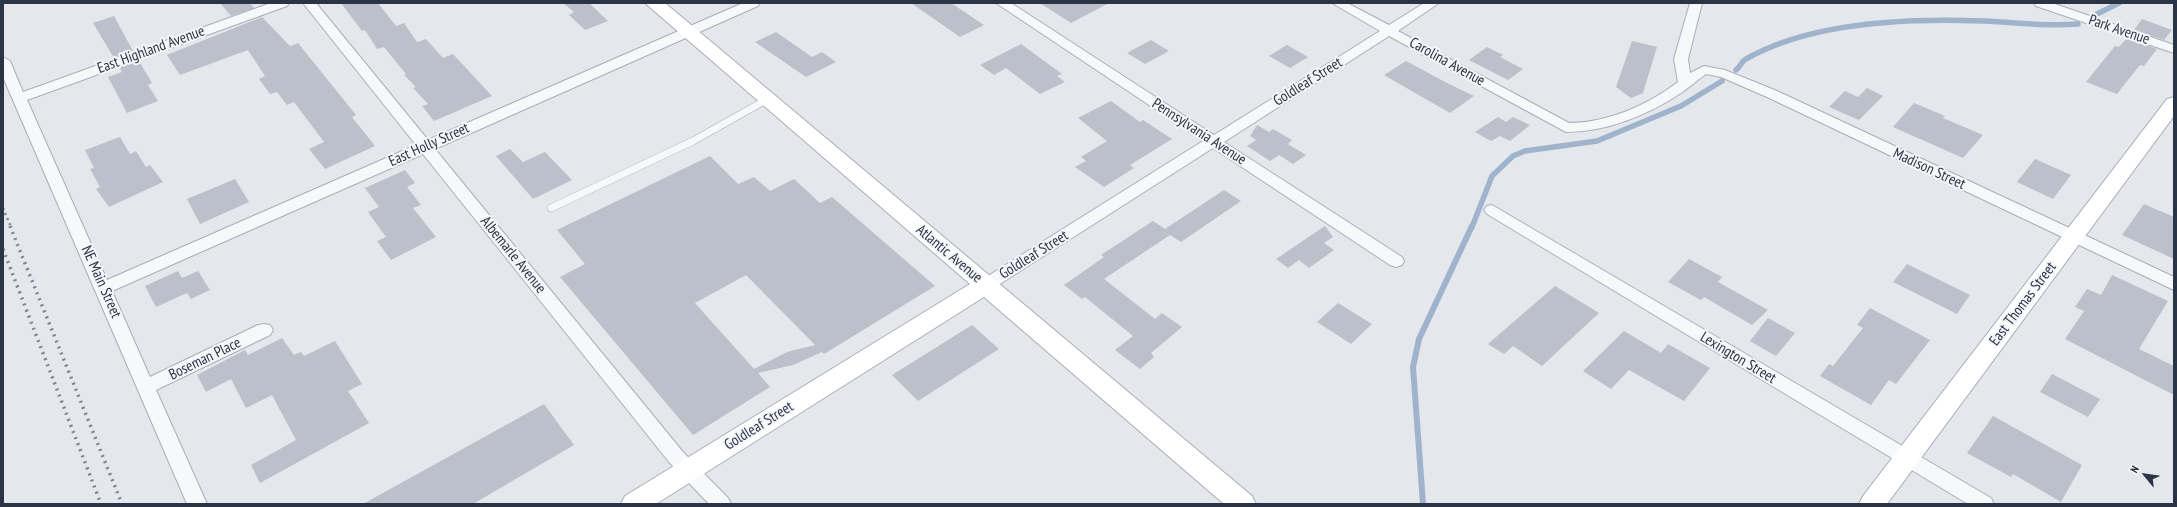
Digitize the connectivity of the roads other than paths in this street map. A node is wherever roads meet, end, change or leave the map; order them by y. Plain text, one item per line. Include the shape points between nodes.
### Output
1 (283, 3) edge
2 (309, 3) edge
3 (654, 3) edge
4 (754, 3) edge
5 (1002, 3) edge
6 (1338, 3) edge
7 (1432, 3) edge
8 (1696, 3) edge
9 (2040, 3) edge
10 (1390, 31) junction
11 (688, 32) junction
12 (2174, 49) edge
13 (3, 61) edge
14 (1685, 84) junction
15 (19, 98) junction
16 (766, 100) junction
17 (2174, 103) edge
18 (1215, 142) junction
19 (425, 147) junction
20 (551, 208) dead end
21 (1492, 210) dead end
22 (2073, 237) junction
23 (1396, 261) dead end
24 (2174, 284) edge
25 (986, 285) junction
26 (104, 288) junction
27 (264, 330) dead end
28 (147, 387) junction
29 (1906, 458) junction
30 (687, 470) junction
31 (197, 504) edge
32 (634, 504) edge
33 (721, 504) edge
34 (1244, 504) edge
35 (1872, 504) edge
36 (1984, 504) edge

1 - 15 street, East Highland Avenue
2 - 19 street, Albemarle Avenue
3 - 11 main road, Atlantic Avenue
4 - 11 street, East Holly Street
5 - 18 street, Pennsylvania Avenue
6 - 10 street, Carolina Avenue
7 - 10 street, Goldleaf Street
8 - 14 street via 1681,59
9 - 12 street, Park Avenue
10 - 14 street, Carolina Avenue via 1556,122 1576,128 1611,120 1645,107
10 - 18 street, Goldleaf Street
11 - 16 main road, Atlantic Avenue
11 - 19 street, East Holly Street
13 - 15 street, NE Main Street
14 - 22 street, Madison Street via 1704,70 1725,74
15 - 26 street, NE Main Street
16 - 20 lane via 694,140
16 - 25 main road, Atlantic Avenue
17 - 22 main road, East Thomas Street
18 - 23 street, Pennsylvania Avenue
18 - 25 street, Goldleaf Street
19 - 26 street, East Holly Street
19 - 30 street, Albemarle Avenue
21 - 29 street, Lexington Street
22 - 24 street, Madison Street
22 - 29 main road, East Thomas Street
25 - 30 main road, Goldleaf Street
25 - 34 main road, Atlantic Avenue
26 - 28 street, NE Main Street
27 - 28 street, Boseman Place
28 - 31 street, NE Main Street
29 - 35 main road, East Thomas Street
29 - 36 street, Lexington Street
30 - 32 main road, Goldleaf Street
30 - 33 street, Albemarle Avenue

